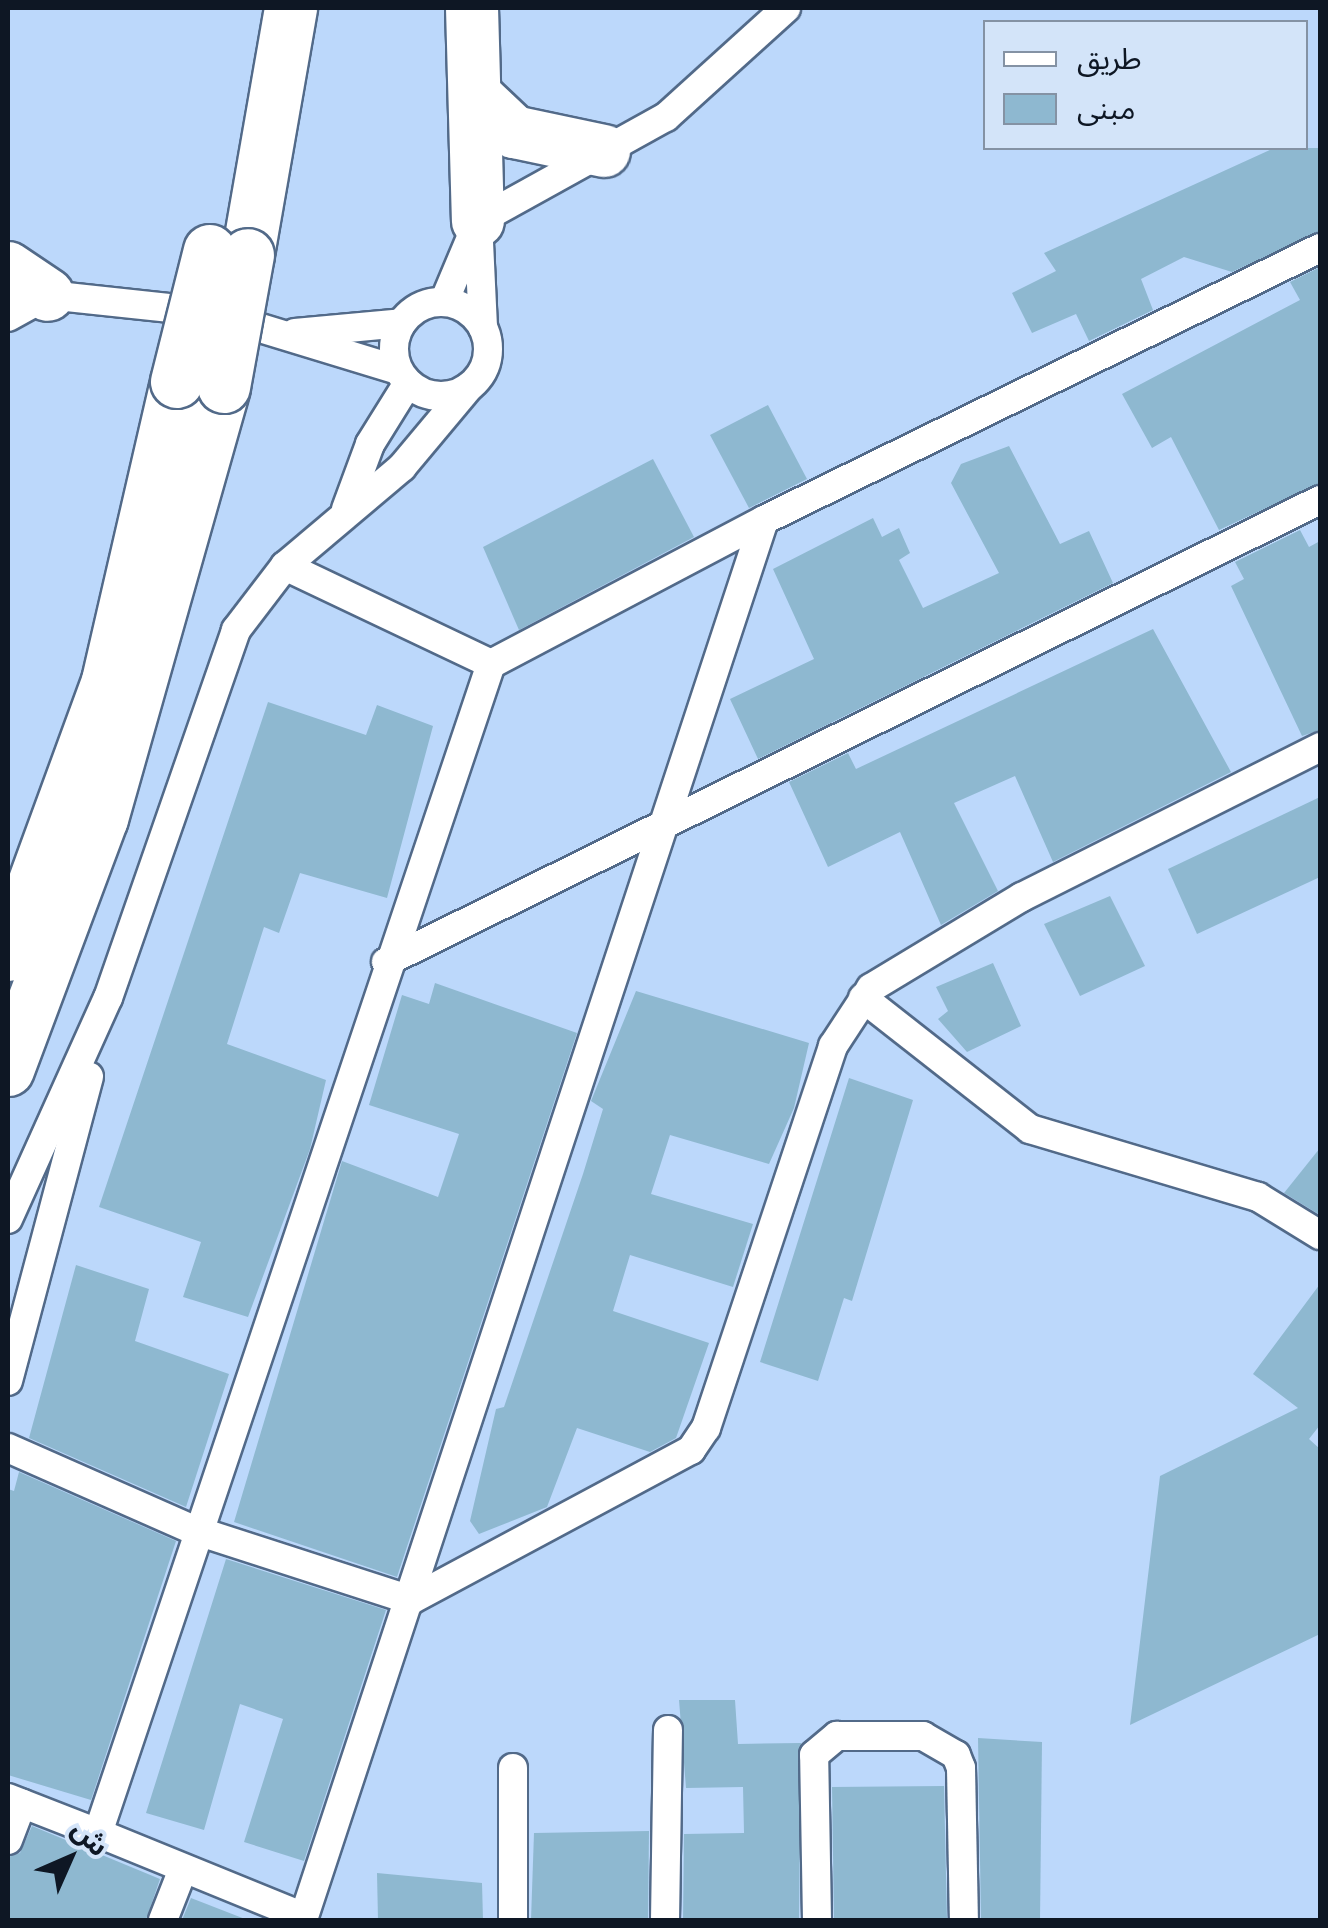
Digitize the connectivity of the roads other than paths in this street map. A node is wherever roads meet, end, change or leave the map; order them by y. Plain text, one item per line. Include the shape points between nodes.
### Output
1 (259, 8) edge
2 (290, 8) edge
3 (472, 8) edge
4 (786, 8) edge
5 (474, 95) junction
6 (604, 151) junction
7 (478, 221) junction
8 (1320, 248) edge
9 (229, 253) junction
10 (21, 293) edge
11 (444, 302) junction
12 (402, 323) junction
13 (483, 328) junction
14 (294, 333) junction
15 (403, 377) junction
16 (201, 384) junction
17 (469, 388) junction
18 (1320, 500) edge
19 (346, 510) junction
20 (764, 520) junction
21 (285, 566) junction
22 (491, 664) junction
23 (1320, 747) edge
24 (660, 831) junction
25 (8, 954) edge
26 (386, 962) junction
27 (108, 998) junction
28 (863, 998) junction
29 (8, 1070) edge
30 (8, 1219) edge
31 (1320, 1234) edge
32 (8, 1381) edge
33 (8, 1448) edge
34 (194, 1530) junction
35 (412, 1600) junction
36 (668, 1730) dead end
37 (513, 1768) dead end
38 (15, 1801) edge
39 (98, 1833) junction
40 (8, 1840) edge
41 (183, 1869) junction
42 (307, 1919) edge
43 (164, 1920) edge
44 (513, 1920) edge
45 (665, 1920) edge
46 (816, 1920) edge
47 (964, 1920) edge

1 - 9 highway
2 - 9 highway
3 - 5 highway
4 - 6 street via 666,117
5 - 6 highway via 514,132
5 - 7 highway
6 - 7 street
7 - 11 street
7 - 13 street
8 - 20 street
9 - 16 highway, bridge
10 - 14 street via 208,312
11 - 12 street
11 - 13 street
12 - 14 street
12 - 15 street
13 - 17 street via 486,360
14 - 15 street
15 - 17 street via 438,396
15 - 19 street
16 - 25 highway via 108,681
16 - 29 highway via 108,801
17 - 19 street via 402,467
18 - 24 street
19 - 21 street
20 - 22 street
20 - 24 street
21 - 22 street
21 - 27 street via 236,630
22 - 26 street
23 - 28 street via 1022,897 902,965
24 - 26 street
24 - 35 street
26 - 34 street
27 - 30 street
27 - 32 street
28 - 31 street via 1030,1129 1258,1197
28 - 35 street via 833,1046 706,1428 691,1450
33 - 34 street
34 - 35 street
34 - 39 street
35 - 42 street
36 - 45 street
37 - 44 street
38 - 39 street
38 - 40 street
39 - 41 street
41 - 42 street
41 - 43 street
46 - 47 street via 814,1755 838,1736 923,1736 956,1755

